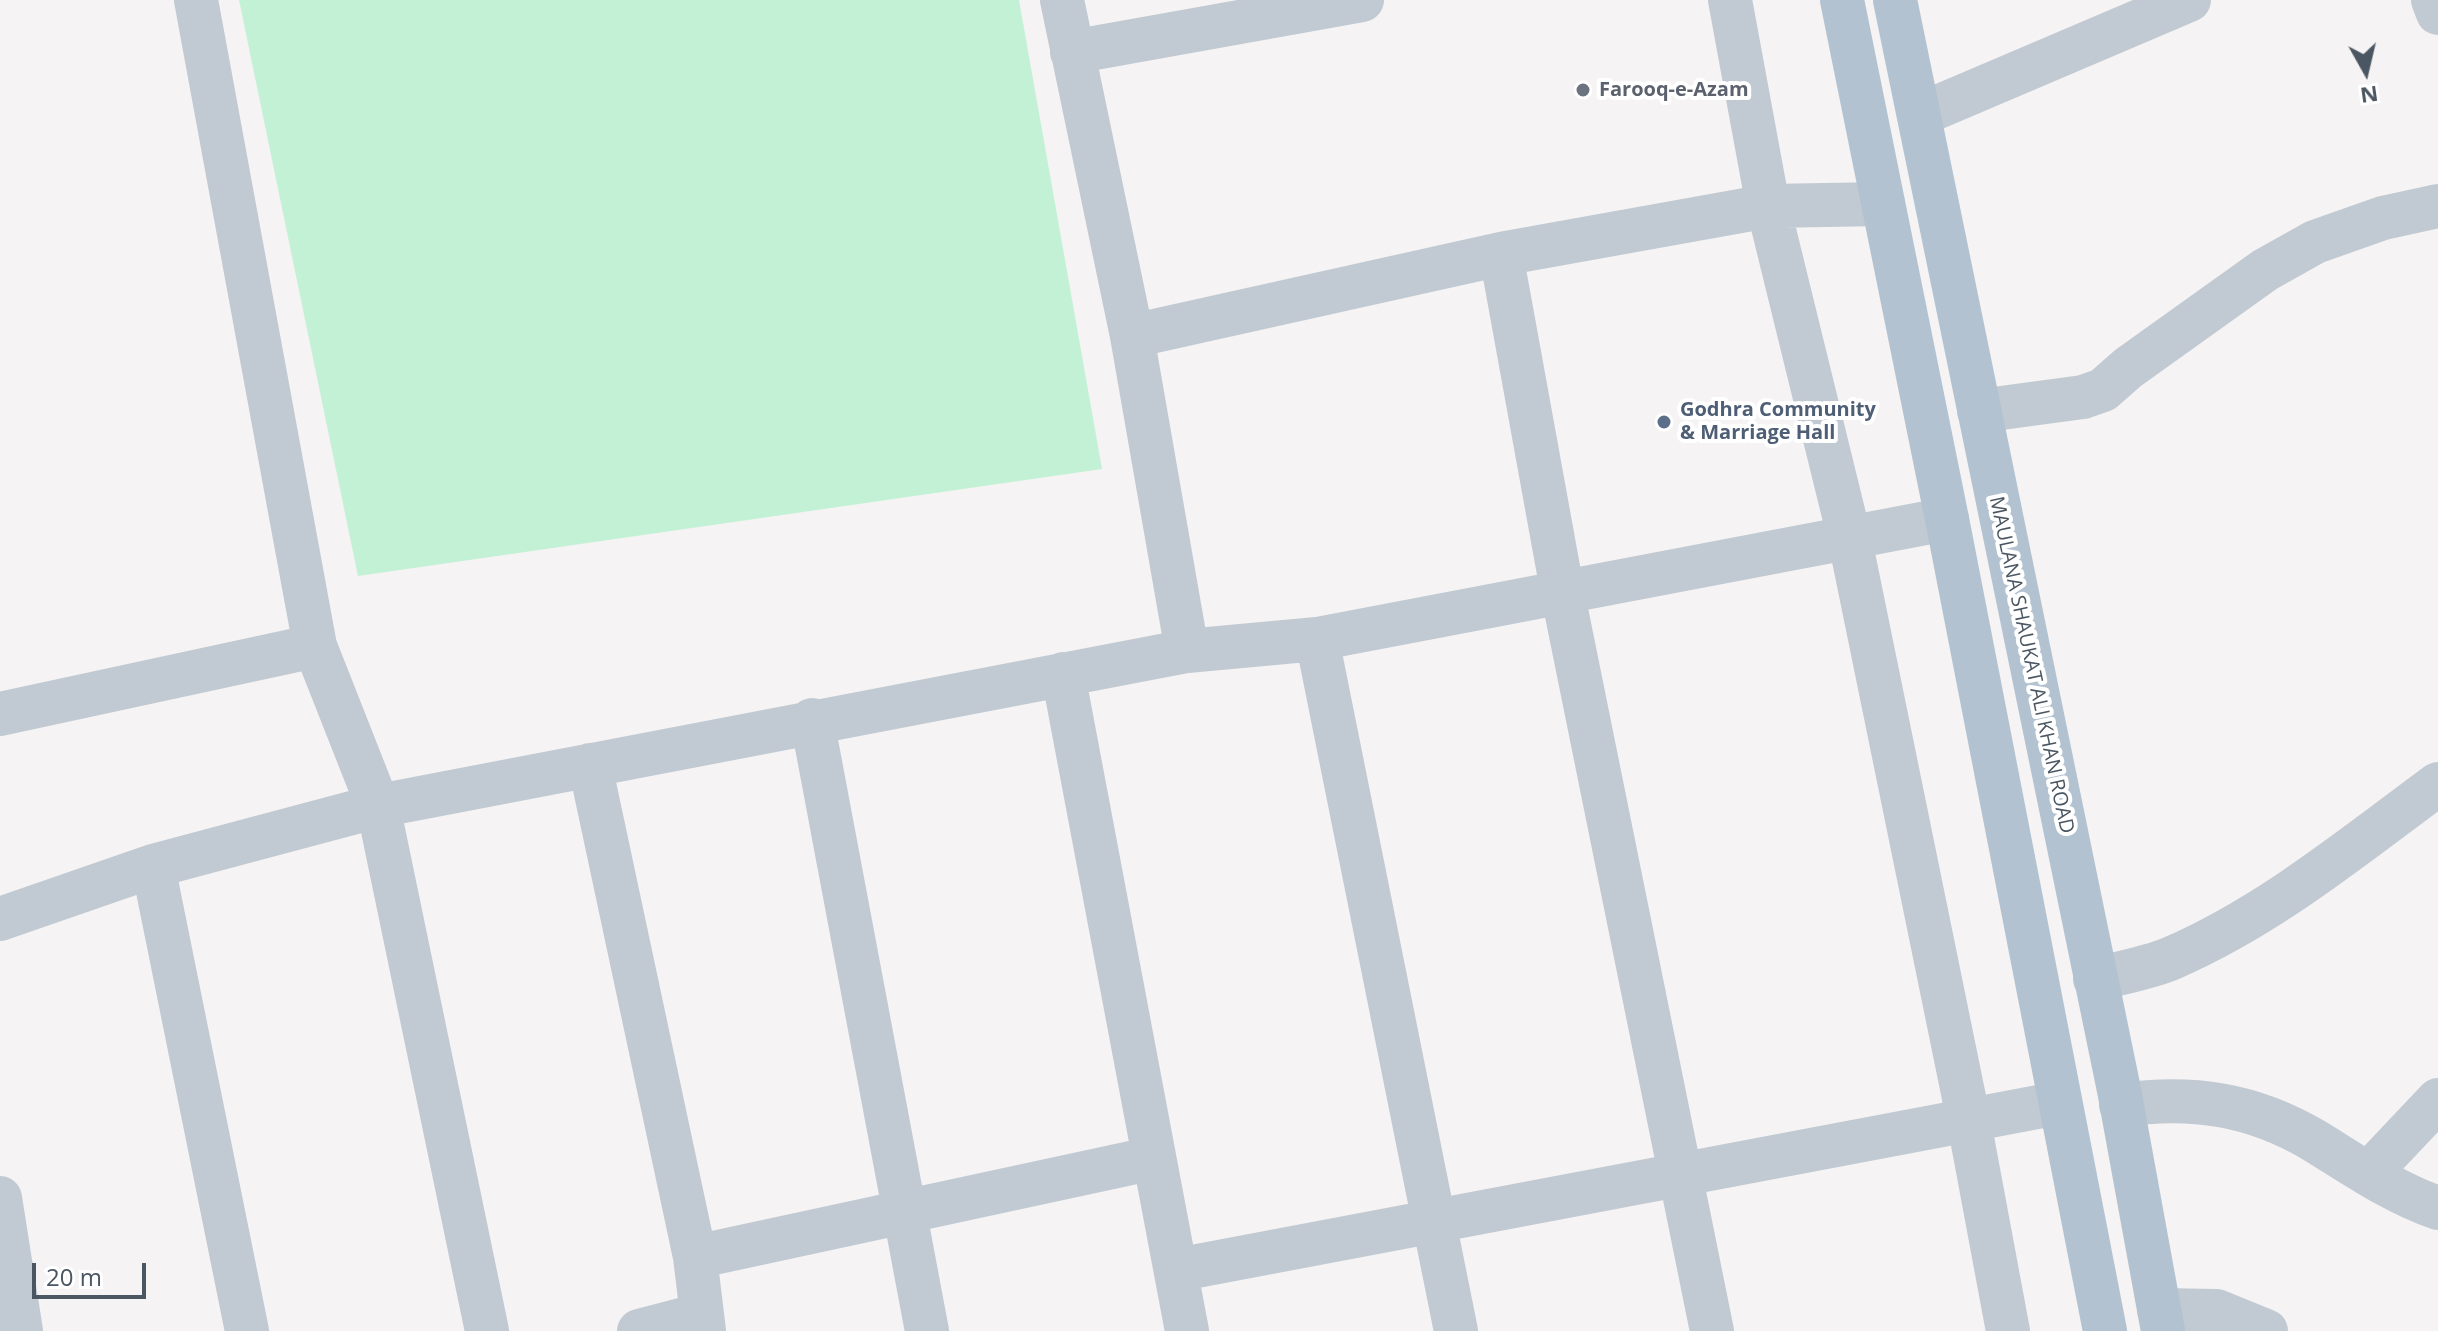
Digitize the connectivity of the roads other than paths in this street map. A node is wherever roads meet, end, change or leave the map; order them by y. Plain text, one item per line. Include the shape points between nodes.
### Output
1 (196, 0) edge
2 (1062, 0) edge
3 (1362, 0) edge
4 (1730, 0) edge
5 (1842, 0) edge
6 (1895, 0) edge
7 (2189, 0) edge
8 (2433, 0) edge
9 (2438, 13) edge
10 (1072, 52) junction
11 (1919, 115) junction
12 (1883, 204) junction
13 (1768, 206) junction
14 (2438, 206) edge
15 (1501, 254) junction
16 (1132, 336) junction
17 (1979, 411) junction
18 (1947, 519) junction
19 (1850, 540) junction
20 (1563, 595) junction
21 (1317, 639) junction
22 (315, 646) junction
23 (1187, 651) junction
24 (1063, 674) junction
25 (0, 714) edge
26 (812, 720) junction
27 (590, 765) junction
28 (2438, 784) edge
29 (378, 806) junction
30 (153, 866) junction
31 (0, 919) edge
32 (2095, 979) junction
33 (2438, 1100) edge
34 (2059, 1103) junction
35 (2121, 1105) junction
36 (1969, 1122) junction
37 (1154, 1158) junction
38 (2368, 1174) junction
39 (1680, 1176) junction
40 (0, 1198) edge
41 (2438, 1208) edge
42 (902, 1210) junction
43 (1435, 1222) junction
44 (695, 1257) junction
45 (1176, 1270) junction
46 (2161, 1321) edge
47 (702, 1323) edge
48 (21, 1331) edge
49 (247, 1331) edge
50 (487, 1331) edge
51 (639, 1331) edge
52 (927, 1331) edge
53 (1187, 1331) edge
54 (1456, 1331) edge
55 (1712, 1331) edge
56 (2008, 1331) edge
57 (2105, 1331) edge
58 (2266, 1331) edge

1 - 22 street
2 - 10 street
3 - 10 street
4 - 13 street
5 - 12 main road
6 - 11 main road, MAULANA SHAUKAT ALI KHAN ROAD
7 - 11 street
8 - 9 street
10 - 16 street
11 - 17 main road, MAULANA SHAUKAT ALI KHAN ROAD
12 - 13 street
12 - 18 main road
13 - 15 street
13 - 19 street
14 - 17 street via 2315,242 2140,359 2103,390
15 - 16 street
15 - 20 street
16 - 23 street
17 - 32 main road, MAULANA SHAUKAT ALI KHAN ROAD
18 - 19 street
18 - 34 main road
19 - 20 street
19 - 36 street
20 - 21 street
20 - 39 street
21 - 23 street
21 - 43 street
22 - 25 street
22 - 29 street
23 - 24 street
24 - 26 street
24 - 37 street
26 - 27 street
26 - 42 street
27 - 29 street
27 - 44 street
28 - 32 street via 2311,877 2224,931 2170,959
29 - 30 street
29 - 50 street
30 - 31 street
30 - 49 street
32 - 35 main road, MAULANA SHAUKAT ALI KHAN ROAD
33 - 38 street
34 - 36 street
34 - 57 main road
35 - 38 street via 2166,1098 2251,1112 2311,1139
35 - 46 main road, MAULANA SHAUKAT ALI KHAN ROAD
36 - 39 street
36 - 56 street
37 - 42 street
37 - 45 street
38 - 41 street
39 - 43 street
39 - 55 street
40 - 48 street
42 - 44 street
42 - 52 street
43 - 45 street
43 - 54 street
44 - 47 street
45 - 53 street
46 - 58 street via 2217,1311
47 - 51 street

